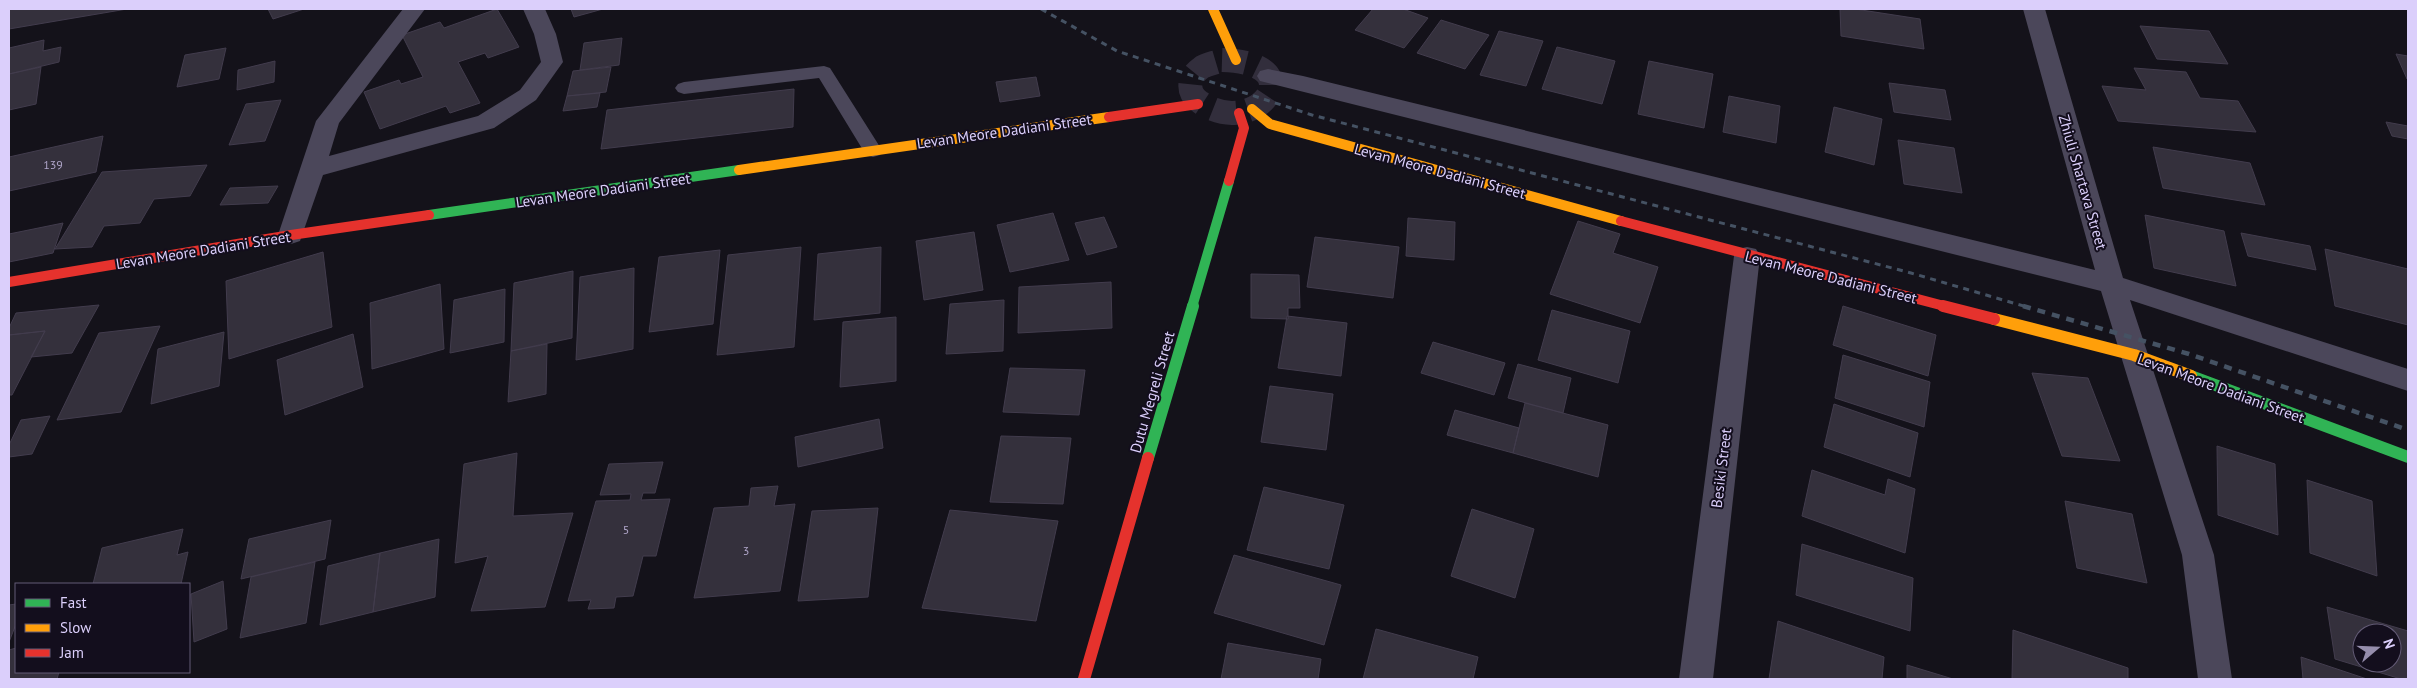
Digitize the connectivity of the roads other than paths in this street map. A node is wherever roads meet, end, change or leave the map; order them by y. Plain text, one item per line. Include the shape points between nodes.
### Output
1 (414, 9) edge
2 (534, 9) edge
3 (1213, 9) edge
4 (2034, 9) edge
5 (1236, 60) dead end
6 (1268, 76) dead end
7 (684, 88) dead end
8 (1198, 104) dead end
9 (1252, 109) dead end
10 (1239, 112) dead end
11 (873, 151) junction
12 (313, 169) junction
13 (291, 235) junction
14 (1747, 256) junction
15 (9, 282) edge
16 (2112, 284) junction
17 (2134, 355) junction
18 (2408, 380) edge
19 (2408, 457) edge
20 (1084, 679) edge
21 (1696, 679) edge
22 (2215, 679) edge

1 - 12 street via 328,121
2 - 12 street via 552,62 528,95 486,122
3 - 5 street
4 - 16 street, Zhiuli Shartava Street
6 - 16 street
7 - 11 lane via 824,72
8 - 11 street, Levan Meore Dadiani Street
9 - 14 street, Levan Meore Dadiani Street via 1270,124
10 - 20 street, Dutu Megreli Street via 1244,128
11 - 13 street, Levan Meore Dadiani Street
12 - 13 street
13 - 15 street, Levan Meore Dadiani Street
14 - 17 street, Levan Meore Dadiani Street
14 - 21 street, Besiki Street
16 - 17 street, Zhiuli Shartava Street
16 - 18 street
17 - 19 street, Levan Meore Dadiani Street
17 - 22 street, Zhiuli Shartava Street via 2198,555

